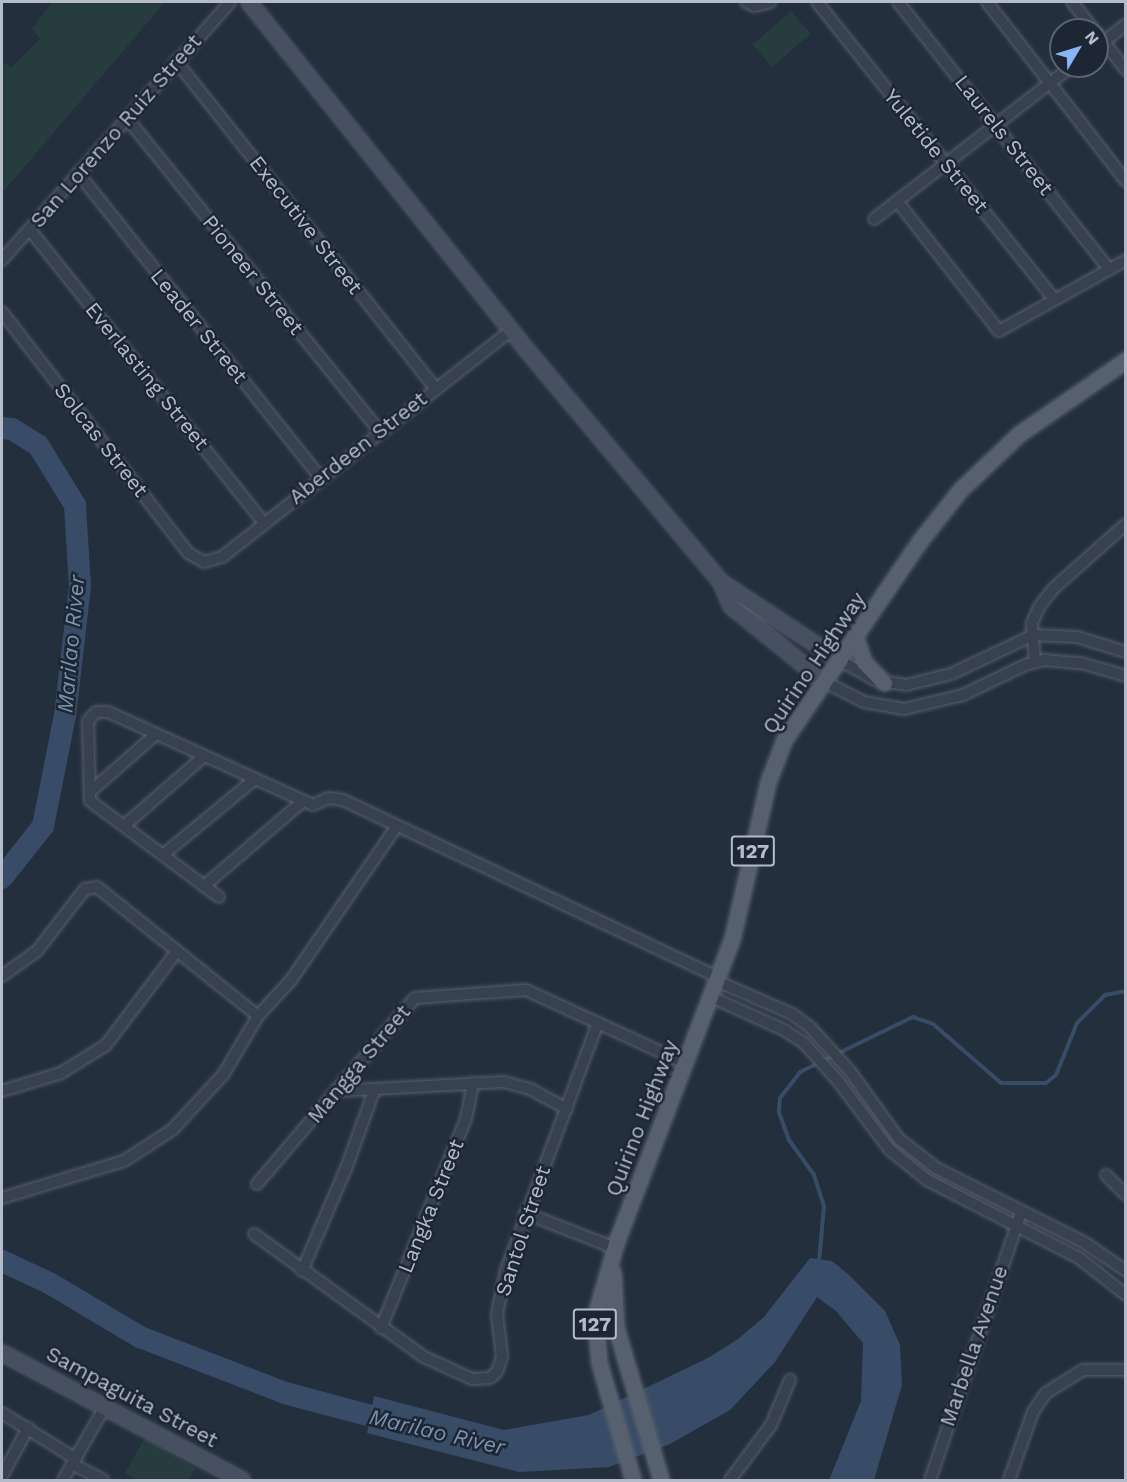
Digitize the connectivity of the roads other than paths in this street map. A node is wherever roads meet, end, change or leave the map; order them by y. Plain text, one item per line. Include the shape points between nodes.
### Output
1 (230, 2) edge
2 (249, 2) edge
3 (746, 2) edge
4 (770, 2) edge
5 (817, 2) edge
6 (898, 2) edge
7 (987, 2) edge
8 (1072, 2) edge
9 (1084, 18) edge
10 (1125, 24) edge
11 (1109, 32) edge
12 (1109, 51) edge
13 (176, 61) junction
14 (1125, 70) edge
15 (1056, 78) edge
16 (1050, 83) junction
17 (126, 117) junction
18 (995, 124) junction
19 (946, 163) junction
20 (78, 173) junction
21 (1125, 181) edge
22 (897, 201) junction
23 (874, 219) dead end
24 (30, 230) junction
25 (2, 260) edge
26 (1125, 260) edge
27 (1109, 269) junction
28 (1055, 300) junction
29 (2, 312) edge
30 (511, 330) junction
31 (1125, 360) edge
32 (435, 388) junction
33 (380, 432) junction
34 (321, 478) junction
35 (264, 523) junction
36 (1125, 524) edge
37 (204, 562) joint
38 (721, 582) junction
39 (1034, 635) junction
40 (856, 639) junction
41 (1125, 652) edge
42 (841, 661) junction
43 (1035, 661) junction
44 (1125, 676) edge
45 (825, 682) junction
46 (884, 684) junction
47 (156, 735) junction
48 (204, 756) junction
49 (255, 779) junction
50 (90, 792) junction
51 (303, 801) junction
52 (125, 825) junction
53 (396, 827) junction
54 (164, 854) junction
55 (204, 886) junction
56 (219, 897) dead end
57 (177, 951) junction
58 (2, 976) edge
59 (717, 979) junction
60 (711, 998) junction
61 (258, 1016) junction
62 (598, 1023) junction
63 (821, 1038) junction
64 (809, 1049) junction
65 (685, 1063) junction
66 (856, 1080) junction
67 (473, 1083) junction
68 (841, 1085) junction
69 (2, 1091) edge
70 (337, 1091) junction
71 (374, 1091) junction
72 (567, 1109) junction
73 (1106, 1175) dead end
74 (953, 1178) junction
75 (257, 1184) dead end
76 (946, 1192) junction
77 (1125, 1195) edge
78 (2, 1197) edge
79 (1021, 1212) junction
80 (525, 1213) junction
81 (1016, 1226) junction
82 (254, 1234) dead end
83 (615, 1248) junction
84 (302, 1270) junction
85 (1125, 1271) edge
86 (1125, 1295) edge
87 (381, 1328) junction
88 (2, 1353) edge
89 (1125, 1370) edge
90 (790, 1380) dead end
91 (106, 1405) junction
92 (2, 1413) edge
93 (28, 1428) junction
94 (74, 1462) junction
95 (2, 1476) edge
96 (632, 1476) edge
97 (236, 1479) edge
98 (63, 1480) edge
99 (103, 1480) edge
100 (661, 1480) edge
101 (730, 1480) edge
102 (930, 1480) edge
103 (1009, 1480) edge

1 - 13 street, San Lorenzo Ruiz Street
2 - 30 street
3 - 4 street via 754,6
5 - 19 street, Yuletide Street
6 - 18 street, Laurels Street
7 - 16 street
8 - 9 street
10 - 11 street
12 - 14 street
13 - 17 street, San Lorenzo Ruiz Street
13 - 32 street, Executive Street
15 - 16 street
16 - 18 street
16 - 21 street
17 - 20 street, San Lorenzo Ruiz Street
17 - 33 street, Pioneer Street
18 - 19 street
18 - 27 street, Laurels Street
19 - 22 street
19 - 28 street, Yuletide Street
20 - 24 street, San Lorenzo Ruiz Street
20 - 34 street, Leader Street
22 - 23 street
22 - 28 street via 999,332
24 - 25 street, San Lorenzo Ruiz Street
24 - 35 street, Everlasting Street
26 - 27 street
27 - 28 street
29 - 37 street, Solcas Street via 188,553
30 - 32 street, Aberdeen Street
30 - 38 street
31 - 40 main road, Quirino Highway / 127 via 1019,434 980,468 931,526
32 - 33 street, Aberdeen Street
33 - 34 street, Aberdeen Street
34 - 35 street, Aberdeen Street
35 - 37 street, Aberdeen Street via 222,557
36 - 39 street via 1054,588 1032,623
38 - 42 street
38 - 45 street via 731,606
39 - 41 street via 1077,637
39 - 43 street
39 - 46 street via 951,674 918,684
40 - 42 main road, Quirino Highway / 127
40 - 46 main road via 864,662
42 - 45 main road, Quirino Highway / 127
42 - 46 street
43 - 44 street via 1066,660
43 - 45 street via 963,695 917,708 864,702
45 - 59 main road, Quirino Highway / 127 via 784,740 768,782 732,939
47 - 48 street
47 - 50 street
47 - 50 street via 101,711 91,715
48 - 49 street
48 - 52 street
49 - 51 street
49 - 54 street
50 - 52 street via 90,801
51 - 53 street via 313,805 329,798 343,800
51 - 55 street
52 - 54 street
53 - 59 street
53 - 61 street via 291,980
54 - 55 street
55 - 56 street
57 - 58 street via 103,892 91,887 37,951
57 - 61 street
57 - 69 street via 106,1045 61,1072
59 - 60 main road, Quirino Highway / 127
59 - 63 street via 792,1014
60 - 64 street via 784,1030
60 - 65 main road, Quirino Highway / 127
61 - 78 street via 223,1075 172,1130 147,1148 95,1172
62 - 65 street, Mangga Street
62 - 70 street, Mangga Street via 526,990 415,998
62 - 72 street, Santol Street
63 - 64 street
63 - 66 street
64 - 68 street
65 - 83 main road, Quirino Highway / 127
66 - 68 street
66 - 74 street via 899,1139
67 - 71 street
67 - 72 street via 516,1084
67 - 87 street, Langka Street via 466,1119
68 - 76 street via 890,1150
70 - 71 street
70 - 75 street, Mangga Street
71 - 84 street
72 - 80 street, Santol Street
73 - 77 street
74 - 76 street
74 - 79 street
76 - 81 street
79 - 81 street, Marbella Avenue
79 - 85 street via 1085,1243
80 - 83 street
80 - 87 street, Santol Street via 500,1295 502,1357 497,1372 482,1380 449,1370
81 - 86 street via 1079,1258
81 - 102 street, Marbella Avenue
82 - 84 street, Santol Street
83 - 96 main road, Quirino Highway / 127 via 598,1300 595,1329
83 - 100 main road, Quirino Highway / 127 via 612,1310
84 - 87 street, Santol Street
88 - 91 street, Sampaguita Street
89 - 103 street via 1083,1370 1046,1393 1033,1412
90 - 101 street via 771,1425
91 - 94 street
91 - 97 street, Sampaguita Street
92 - 93 street
93 - 94 street
93 - 95 street
94 - 98 street
94 - 99 street

